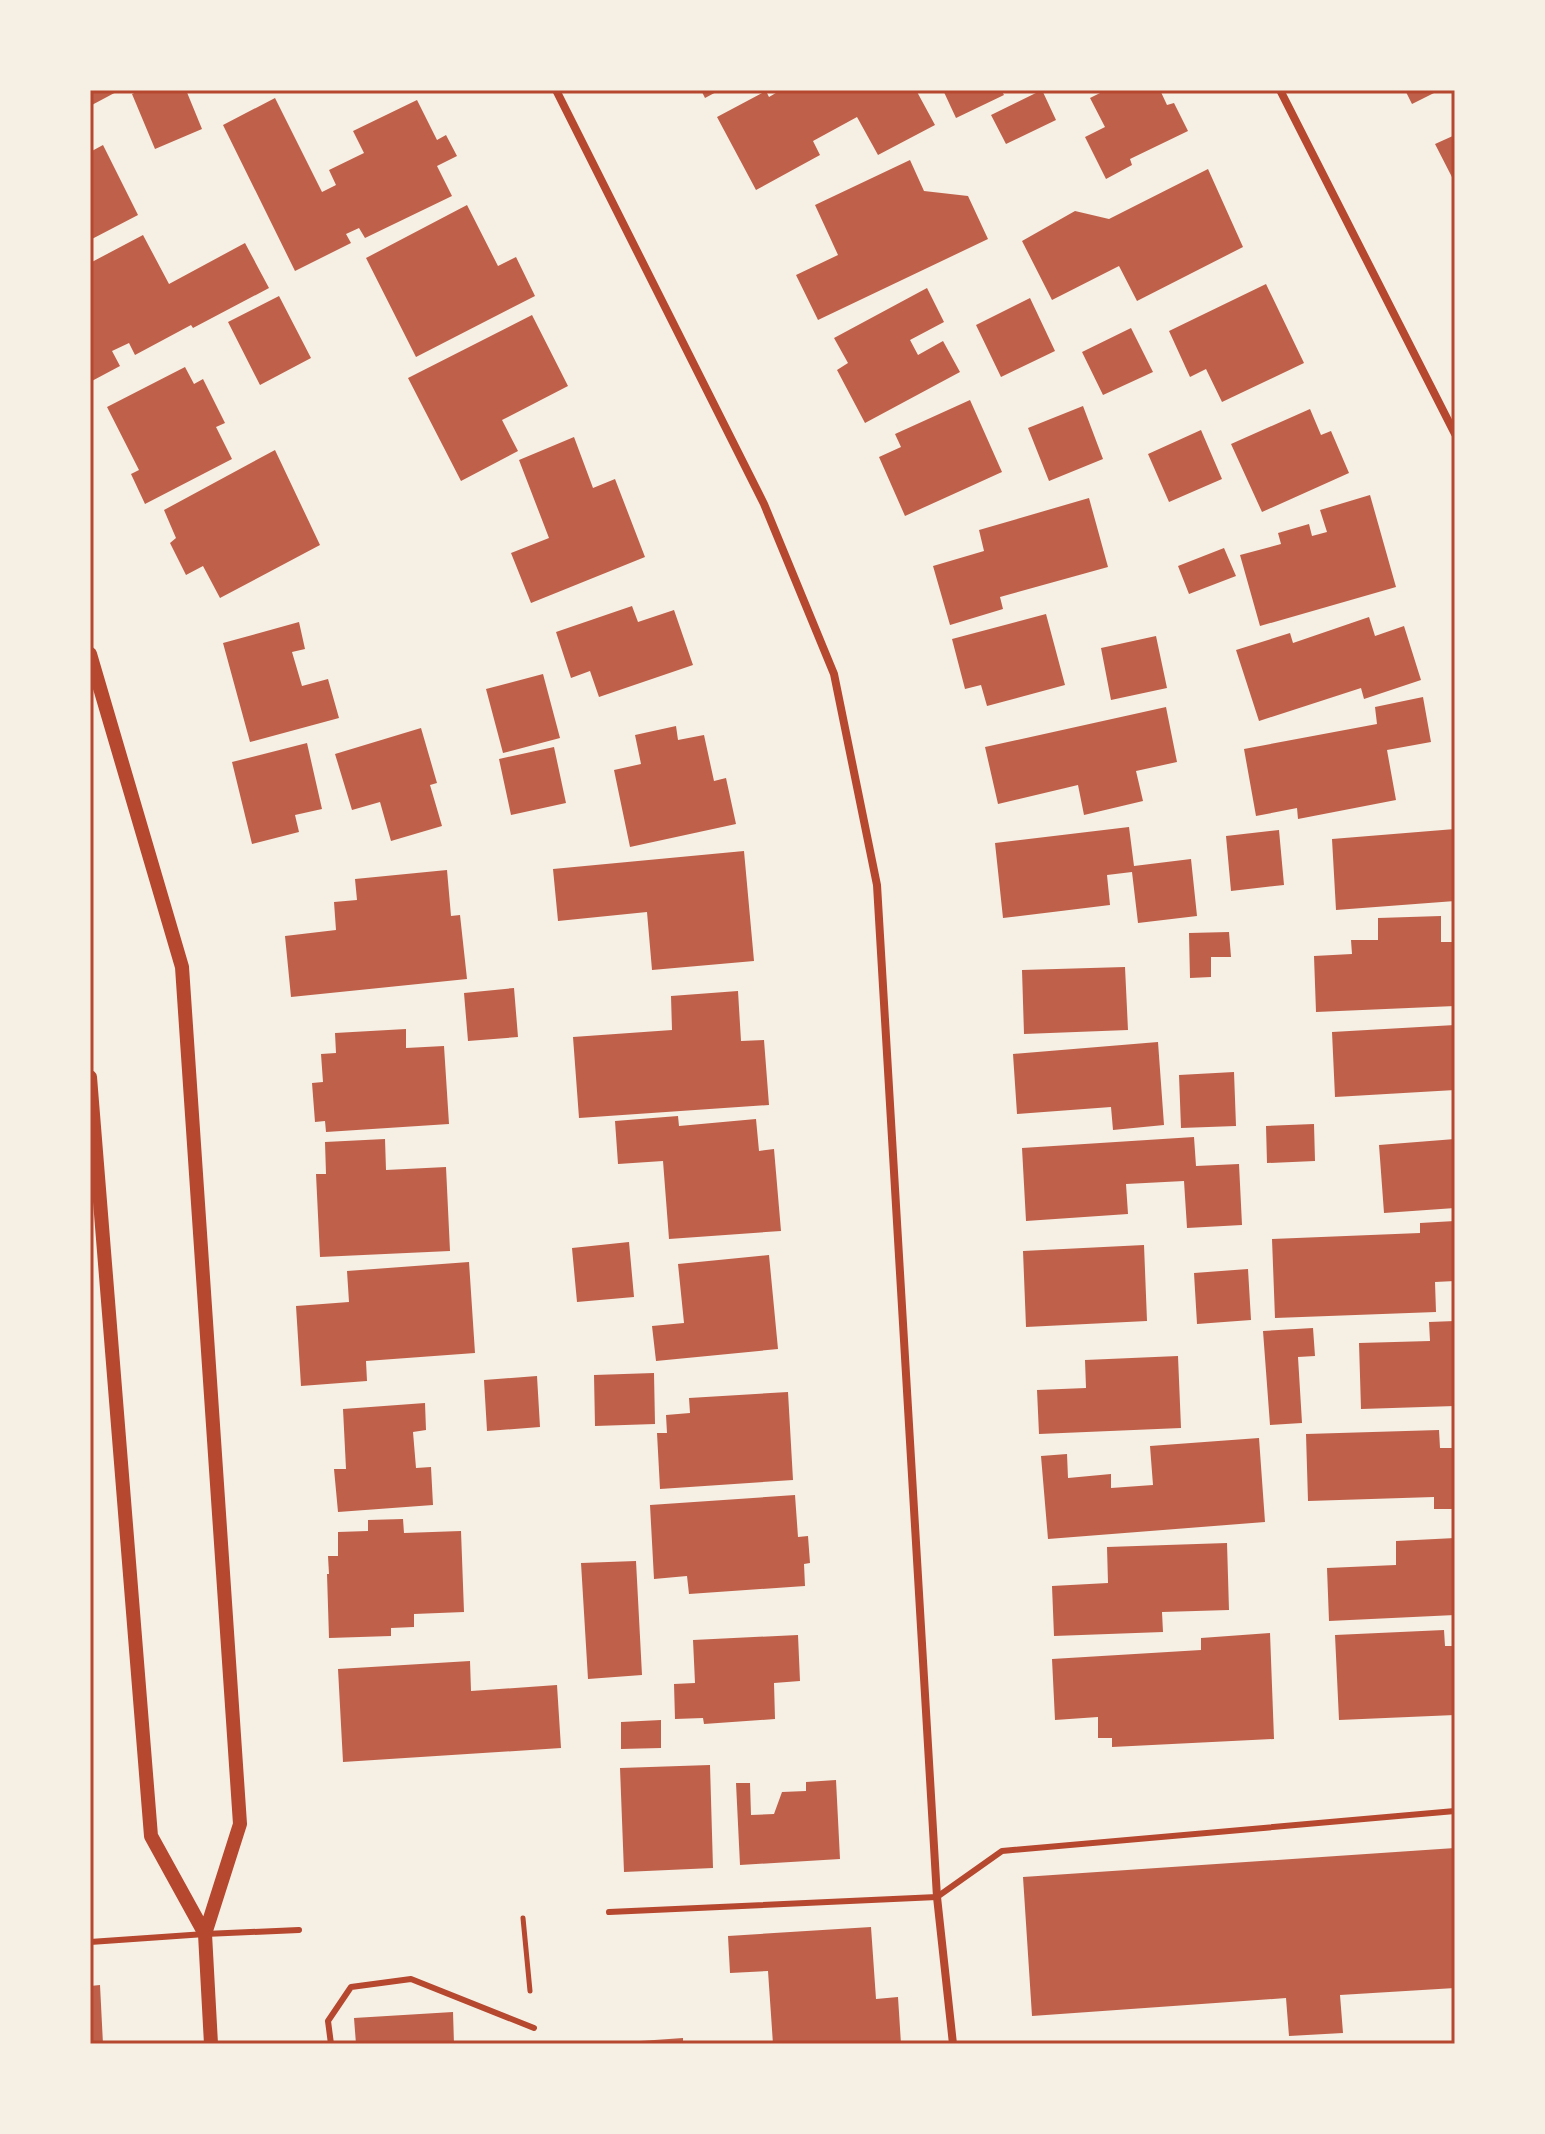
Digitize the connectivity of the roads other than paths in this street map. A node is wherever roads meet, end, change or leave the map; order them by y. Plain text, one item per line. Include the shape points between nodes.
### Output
1 (556, 90) edge
2 (1280, 90) edge
3 (1455, 434) edge
4 (90, 654) edge
5 (90, 1077) edge
6 (1455, 1811) edge
7 (937, 1897) junction
8 (609, 1912) dead end
9 (299, 1930) dead end
10 (205, 1934) junction
11 (90, 1942) edge
12 (534, 2028) dead end
13 (211, 2044) edge
14 (331, 2044) edge
15 (953, 2044) edge

1 - 7 street via 764,504 834,674 877,885
2 - 3 street
4 - 10 street via 182,967 240,1824
5 - 10 street via 151,1836
6 - 7 lane via 1002,1851
7 - 8 lane
7 - 15 street
9 - 10 lane
10 - 11 lane
10 - 13 street
12 - 14 lane via 411,1979 351,1987 328,2021

